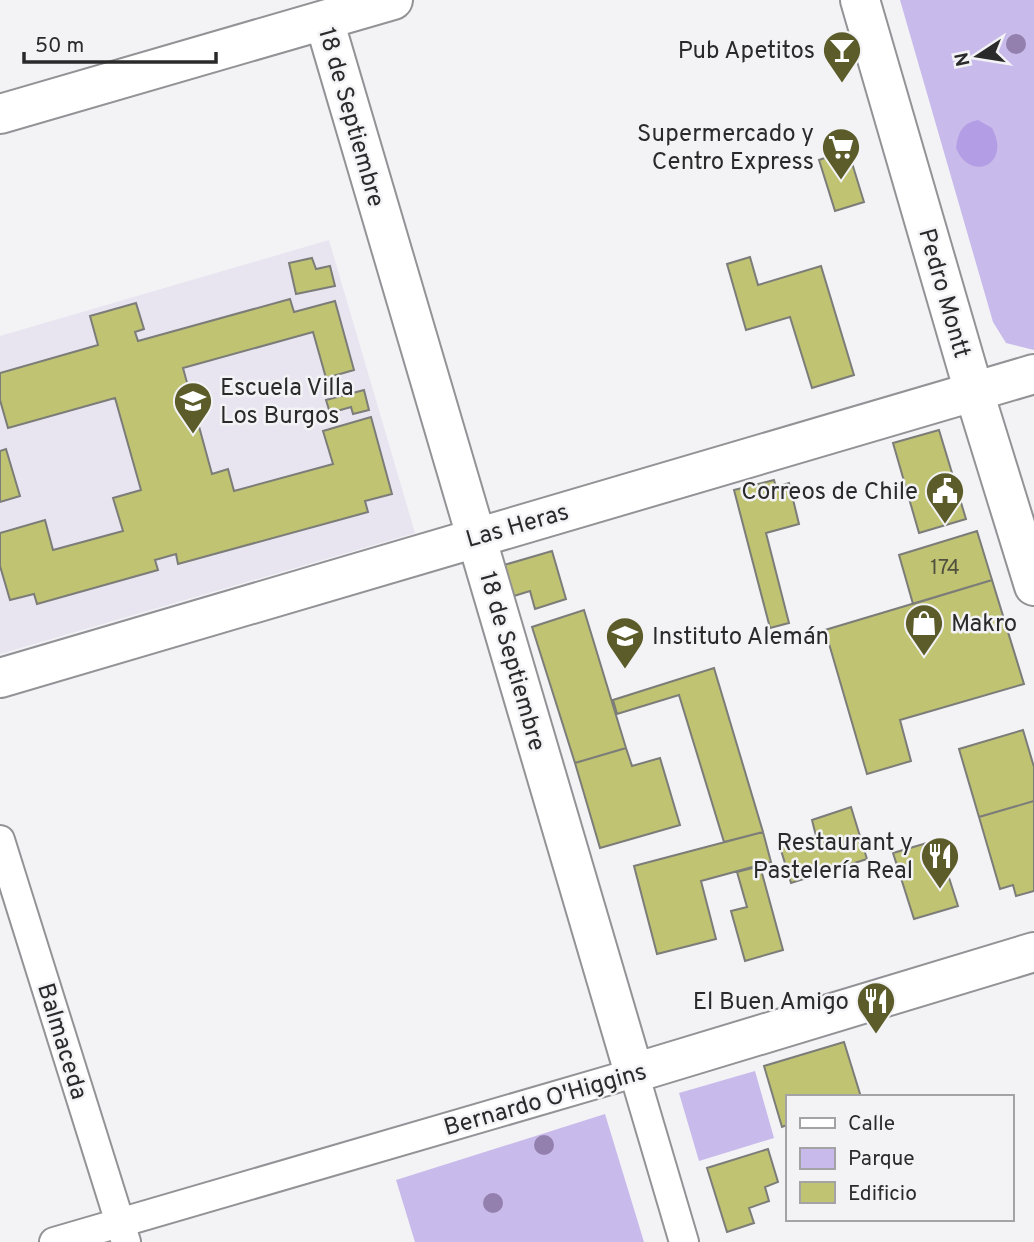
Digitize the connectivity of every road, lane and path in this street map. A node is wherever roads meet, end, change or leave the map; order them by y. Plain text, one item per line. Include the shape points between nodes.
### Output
1 (393, 0) edge
2 (860, 0) edge
3 (321, 10) edge
4 (0, 114) edge
5 (1034, 374) edge
6 (974, 392) junction
7 (476, 537) junction
8 (1034, 586) edge
9 (0, 678) edge
10 (0, 840) edge
11 (1034, 952) edge
12 (634, 1073) junction
13 (123, 1233) edge
14 (54, 1242) edge
15 (684, 1242) edge

1 - 3 main road
2 - 6 main road, Pedro Montt
3 - 4 main road
3 - 7 main road, 18 de Septiembre
5 - 6 main road, Las Heras
6 - 7 main road, Las Heras
6 - 8 main road, Pedro Montt
7 - 9 main road, Las Heras
7 - 12 main road, 18 de Septiembre
10 - 13 street, Balmaceda
11 - 12 main road, Bernardo O'Higgins
12 - 13 street, Bernardo O'Higgins
12 - 15 street, 18 de Septiembre
13 - 14 street, Bernardo O'Higgins

